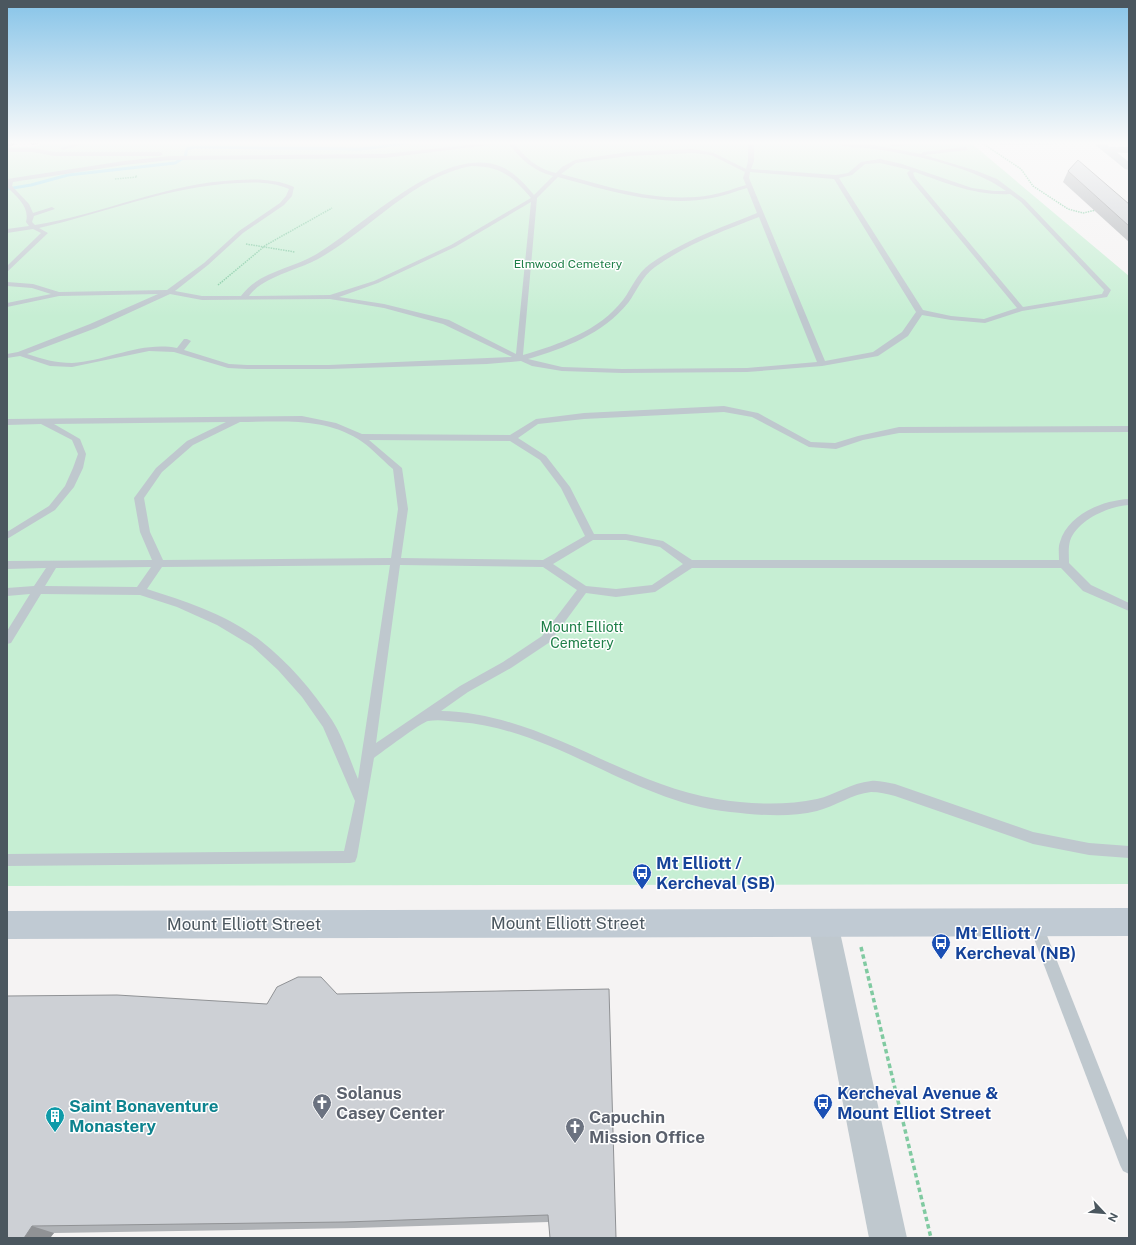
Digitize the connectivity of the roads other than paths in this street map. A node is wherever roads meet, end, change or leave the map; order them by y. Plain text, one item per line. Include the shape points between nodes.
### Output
1 (23, 201) edge
2 (134, 201) edge
3 (285, 201) edge
4 (397, 201) edge
5 (529, 201) edge
6 (534, 201) edge
7 (755, 201) edge
8 (851, 201) edge
9 (931, 201) edge
10 (1023, 201) edge
11 (52, 209) dead end
12 (761, 214) junction
13 (31, 215) junction
14 (36, 229) junction
15 (7, 232) edge
16 (7, 270) edge
17 (7, 284) edge
18 (168, 292) junction
19 (59, 294) junction
20 (244, 297) junction
21 (331, 297) junction
22 (7, 305) edge
23 (1021, 309) junction
24 (920, 312) junction
25 (187, 341) dead end
26 (179, 351) junction
27 (20, 354) junction
28 (7, 356) edge
29 (519, 358) junction
30 (822, 364) junction
31 (240, 419) junction
32 (41, 421) junction
33 (7, 422) edge
34 (1129, 429) edge
35 (361, 438) junction
36 (512, 438) junction
37 (1129, 502) edge
38 (7, 536) edge
39 (591, 537) junction
40 (396, 560) junction
41 (159, 563) junction
42 (544, 564) junction
43 (690, 564) junction
44 (1064, 564) junction
45 (7, 565) edge
46 (53, 565) junction
47 (583, 589) junction
48 (38, 590) junction
49 (140, 591) junction
50 (7, 592) edge
51 (1129, 607) edge
52 (7, 640) edge
53 (424, 716) junction
54 (368, 756) junction
55 (361, 802) junction
56 (1129, 852) edge
57 (7, 860) edge
58 (1035, 922) junction
59 (1129, 922) edge
60 (823, 923) junction
61 (7, 925) edge
62 (1129, 1166) edge
63 (888, 1238) edge

1 - 13 lane
2 - 14 lane
3 - 18 lane
4 - 20 lane via 317,257 258,284
5 - 21 lane via 453,246 376,282
6 - 29 lane
7 - 12 lane
8 - 24 lane
9 - 23 lane
10 - 23 lane via 1108,290 1105,296
11 - 13 lane
12 - 29 lane via 702,237 652,266 643,274 617,310 587,334 559,347
12 - 30 lane
13 - 14 lane via 29,222
14 - 15 lane
14 - 16 lane via 45,233
17 - 19 lane via 33,286
18 - 19 lane
18 - 20 lane via 202,298
18 - 27 lane via 93,326
19 - 22 lane
20 - 21 lane
21 - 29 lane via 378,305 446,322
23 - 24 lane via 985,321
24 - 30 lane via 905,334 875,354
25 - 26 lane
26 - 27 lane via 149,349 72,364 50,364
26 - 29 lane via 228,366 328,367 487,362
27 - 28 lane
29 - 30 lane via 553,368 622,372 747,370
31 - 32 lane
31 - 35 lane via 302,419 333,425
31 - 41 lane via 190,443 158,470 139,498 141,520 147,540
32 - 33 lane
32 - 38 lane via 76,439 82,454 78,468 69,487 52,508
34 - 36 lane via 899,430 836,446 809,444 755,415 717,409 584,416 536,422
35 - 36 lane
35 - 40 lane via 397,468 403,509
36 - 39 lane via 543,458 565,487
37 - 44 lane via 1109,504 1078,524 1065,541
39 - 42 lane
39 - 43 lane via 626,537 663,544
40 - 41 lane
40 - 42 lane
40 - 54 lane
41 - 46 lane
41 - 49 lane
42 - 47 lane
43 - 44 lane
43 - 47 lane via 655,588 616,593
44 - 51 lane via 1087,588
45 - 46 lane
46 - 48 lane
47 - 53 lane via 546,639
48 - 49 lane
48 - 50 lane
48 - 52 lane
49 - 55 lane via 182,604 221,622 256,643 282,667 328,724
53 - 54 lane
53 - 56 lane via 464,717 504,725 534,735 640,782 717,805 759,808 816,805 869,786 918,798 1033,838 1089,849
54 - 55 lane
55 - 57 lane via 350,857
58 - 59 main road, Mount Elliott Street
58 - 60 main road, Mount Elliott Street
58 - 62 lane
60 - 61 main road, Mount Elliott Street
60 - 63 street

